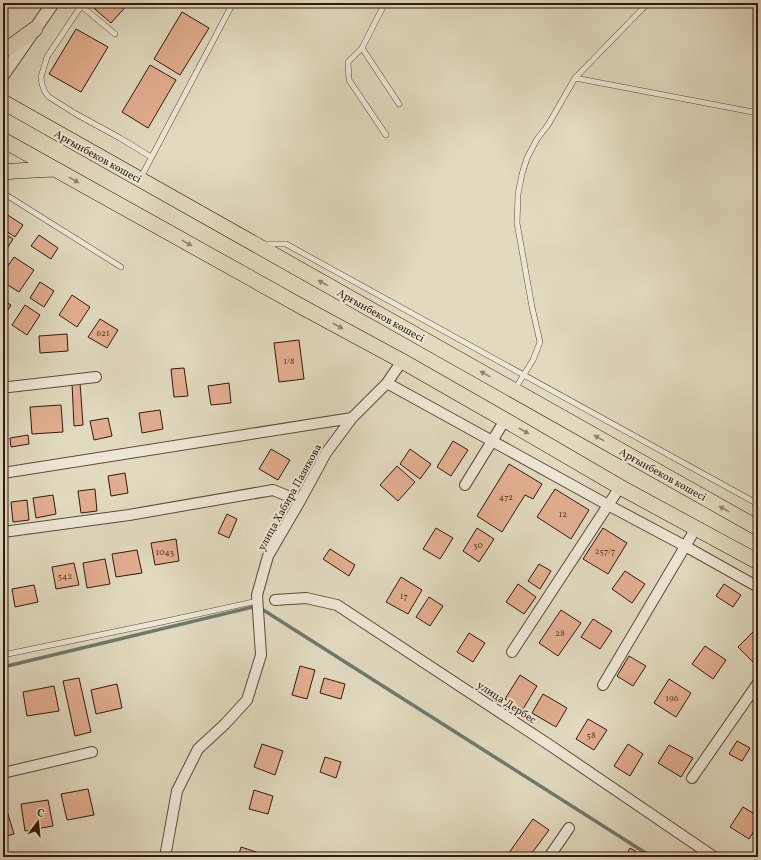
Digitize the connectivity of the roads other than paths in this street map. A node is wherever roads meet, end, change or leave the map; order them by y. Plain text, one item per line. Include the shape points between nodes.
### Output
1 (53, 3) edge
2 (233, 3) edge
3 (385, 3) edge
4 (648, 3) edge
5 (81, 4) edge
6 (36, 29) junction
7 (115, 34) dead end
8 (362, 48) junction
9 (3, 50) edge
10 (3, 75) edge
11 (575, 78) junction
12 (3, 102) edge
13 (400, 104) dead end
14 (758, 113) edge
15 (386, 135) dead end
16 (3, 140) edge
17 (151, 157) junction
18 (54, 169) junction
19 (3, 172) edge
20 (140, 179) junction
21 (3, 193) edge
22 (256, 245) junction
23 (121, 267) dead end
24 (402, 361) junction
25 (523, 376) junction
26 (96, 377) dead end
27 (387, 383) junction
28 (3, 386) edge
29 (514, 390) junction
30 (352, 418) junction
31 (505, 420) junction
32 (492, 441) junction
33 (3, 473) edge
34 (465, 485) dead end
35 (620, 487) junction
36 (300, 501) junction
37 (758, 504) edge
38 (608, 505) junction
39 (696, 528) junction
40 (758, 528) edge
41 (3, 532) edge
42 (685, 546) junction
43 (758, 562) edge
44 (758, 587) edge
45 (275, 600) dead end
46 (257, 602) junction
47 (512, 652) dead end
48 (3, 655) edge
49 (758, 683) edge
50 (603, 685) dead end
51 (92, 752) dead end
52 (3, 773) edge
53 (692, 778) dead end
54 (569, 828) dead end
55 (165, 857) edge
56 (549, 857) edge
57 (714, 857) edge

1 - 6 street
2 - 17 lane
3 - 8 lane
4 - 11 lane
5 - 7 lane
5 - 17 lane via 47,57 41,77 45,92 76,114
6 - 9 main road
6 - 10 street
8 - 13 lane
8 - 15 lane via 348,62 348,80
11 - 14 lane
11 - 25 lane via 527,158 518,194 517,223 540,342
12 - 20 main road, Арғынбеков көшесі
16 - 18 main road
17 - 20 lane
18 - 19 main road
18 -> 24 main road
20 - 22 main road, Арғынбеков көшесі
21 - 23 lane
22 - 25 lane via 286,244
29 -> 22 main road, Арғынбеков көшесі
24 - 27 street, улица Хабира Пазикова
24 - 31 main road
25 - 29 lane
25 - 37 lane
26 - 28 street
27 - 30 street, улица Хабира Пазикова
27 - 32 street
40 -> 29 main road, Арғынбеков көшесі
30 - 33 street
30 - 36 street, улица Хабира Пазикова via 326,453
31 - 32 street
31 -> 35 main road
32 - 34 street
32 - 38 street
35 - 38 street
35 - 39 main road
36 - 41 street via 273,490 129,515
36 - 46 street, улица Хабира Пазикова via 268,556
38 - 42 street
38 - 47 street
39 - 42 street
39 - 43 main road
42 - 44 street
42 - 50 street
45 - 57 street, улица Дербес via 306,598 337,606 551,746
46 - 48 lane
46 - 55 street, улица Хабира Пазикова via 261,655 247,700 198,749 177,791
49 - 53 street
51 - 52 street
54 - 56 street

